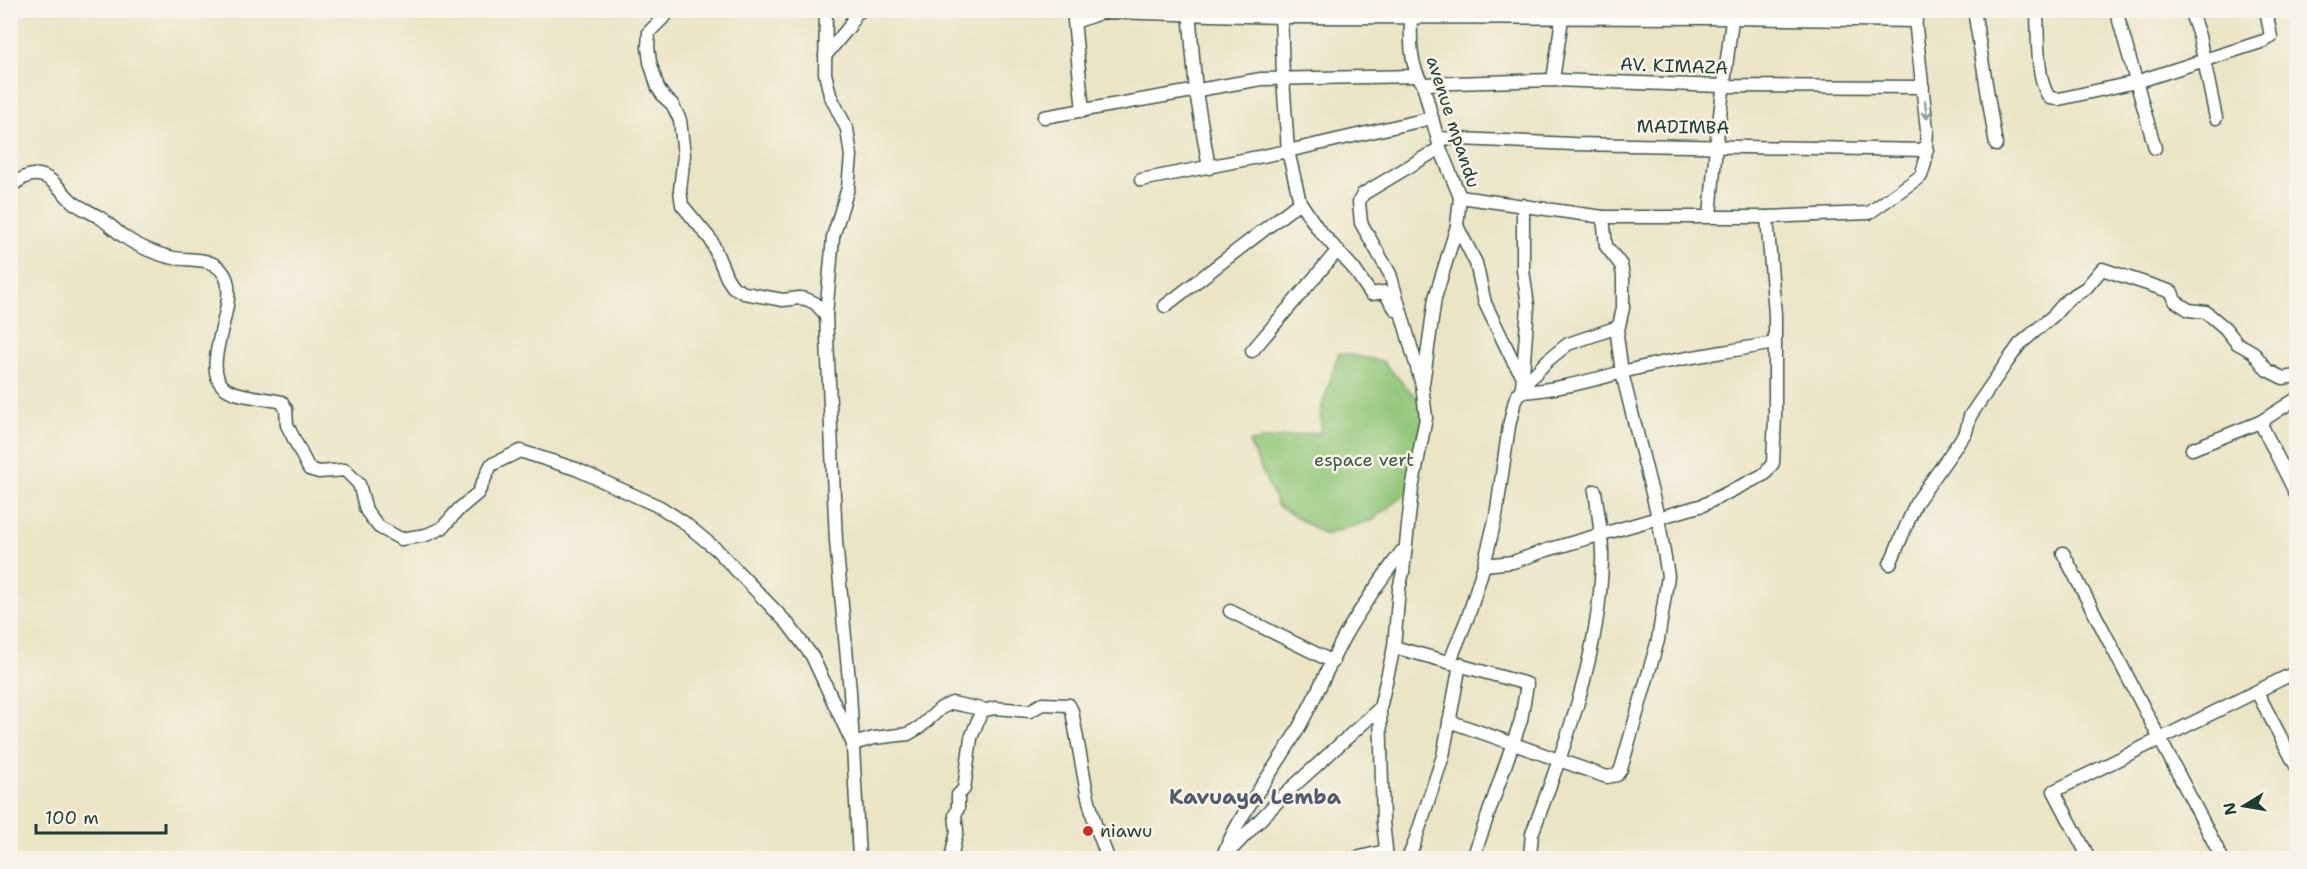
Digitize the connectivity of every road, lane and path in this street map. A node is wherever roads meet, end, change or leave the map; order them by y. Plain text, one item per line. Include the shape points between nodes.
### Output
1 (670, 10) edge
2 (826, 10) edge
3 (862, 10) edge
4 (1974, 10) edge
5 (2037, 10) edge
6 (2116, 10) edge
7 (2190, 10) edge
8 (2266, 10) edge
9 (1189, 12) edge
10 (1281, 14) edge
11 (1411, 14) edge
12 (1563, 14) edge
13 (1733, 14) edge
14 (1074, 16) edge
15 (1915, 16) edge
16 (825, 56) junction
17 (2204, 61) junction
18 (1283, 78) junction
19 (1420, 80) junction
20 (1552, 80) junction
21 (2136, 82) junction
22 (1723, 86) junction
23 (1923, 87) junction
24 (1196, 92) junction
25 (1083, 111) junction
26 (1044, 117) dead end
27 (1432, 117) junction
28 (2216, 118) dead end
29 (1439, 143) junction
30 (1996, 145) dead end
31 (1716, 146) junction
32 (2155, 148) dead end
33 (1927, 150) junction
34 (1288, 151) junction
35 (1209, 168) junction
36 (1141, 180) dead end
37 (10, 187) edge
38 (1460, 197) junction
39 (1300, 202) junction
40 (1523, 205) junction
41 (1710, 216) junction
42 (1603, 217) junction
43 (1767, 217) junction
44 (1457, 226) junction
45 (1338, 250) junction
46 (1165, 306) dead end
47 (826, 315) junction
48 (1404, 321) junction
49 (1618, 327) junction
50 (1774, 344) junction
51 (1252, 351) dead end
52 (1622, 374) junction
53 (2296, 376) edge
54 (1422, 385) junction
55 (1522, 385) junction
56 (2296, 399) edge
57 (2260, 422) junction
58 (2192, 449) dead end
59 (1595, 491) dead end
60 (2296, 494) edge
61 (1658, 516) junction
62 (1600, 536) junction
63 (1401, 552) dead end
64 (2063, 553) dead end
65 (1890, 564) dead end
66 (1484, 565) junction
67 (1230, 611) dead end
68 (1394, 646) junction
69 (1332, 662) junction
70 (1455, 662) junction
71 (2296, 672) edge
72 (2257, 692) junction
73 (1380, 708) junction
74 (982, 710) junction
75 (1449, 721) junction
76 (2160, 739) junction
77 (1513, 742) junction
78 (853, 744) junction
79 (1561, 759) junction
80 (2296, 766) edge
81 (1386, 854) edge
82 (859, 858) edge
83 (951, 858) edge
84 (1108, 858) edge
85 (1223, 858) edge
86 (1356, 858) edge
87 (1408, 858) edge
88 (1473, 858) edge
89 (1532, 858) edge
90 (2089, 858) edge
91 (2222, 858) edge

1 - 47 street via 649,32 648,47 658,88 680,120 684,155 682,205 711,240 733,286 744,293 773,299 806,299
2 - 16 street
3 - 16 street
4 - 30 street
5 - 21 street via 2041,79 2050,98 2067,98
6 - 21 street
7 - 17 street
8 - 17 street via 2271,37
9 - 10 street
9 - 14 street
9 - 24 street
10 - 11 street
10 - 18 street
11 - 12 street
11 - 19 street, avenue mpandu via 1411,44
12 - 13 street
12 - 20 street
13 - 15 street
13 - 22 street
14 - 25 street
15 - 23 street
16 - 47 street via 827,86 847,129 851,156 848,188 833,237
17 - 21 street
17 - 28 street
18 - 19 street, AV. KIMAZA
18 - 24 street, AV. KIMAZA
18 - 34 street
19 - 20 street, AV. KIMAZA
19 - 27 street, avenue mpandu
20 - 22 street, AV. KIMAZA
21 - 32 street
22 - 23 street, AV. KIMAZA
22 - 31 street
23 -> 33 street
24 - 25 street, AV. KIMAZA
24 - 35 street
25 - 26 street, AV. KIMAZA
27 - 29 street, avenue mpandu
27 - 34 street
29 - 31 street, MADIMBA
29 - 38 street, avenue mpandu
29 - 48 street via 1363,194 1359,202 1361,224 1390,274
31 - 33 street, MADIMBA
31 - 41 street
33 - 43 street via 1921,176 1869,213
34 - 35 street
34 - 39 street
35 - 36 street
37 - 78 street via 26,176 45,177 74,202 134,242 172,258 202,260 219,268 228,282 230,296 217,357 220,383 234,392 282,402 287,425 309,469 345,470 359,484 371,517 393,536 408,538 442,528 478,493 491,465 520,451 597,478 682,521 716,549 788,624 812,656
38 - 40 street
38 - 44 street, avenue mpandu
39 - 45 street
39 - 46 street
40 - 42 street
40 - 55 street via 1523,270 1528,306
41 - 42 street
41 - 43 street
42 - 49 street via 1606,246 1621,265 1623,276 1623,308
43 - 50 street
44 - 54 street, avenue mpandu via 1436,298
44 - 55 street via 1476,263 1485,303
45 - 48 street via 1368,292 1384,292
45 - 51 street
47 - 78 street via 836,541
48 - 54 street
49 - 52 street
49 - 55 street via 1568,344
50 - 52 street via 1650,365
50 - 61 street via 1773,463 1757,479 1703,505
52 - 55 street via 1554,388
52 - 61 street
53 - 65 street via 2283,378 2267,370 2253,352 2237,343 2206,312 2189,310 2175,301 2172,292 2102,269 2086,288 2068,299 2020,344 2007,362 1970,416 1966,432 1916,503
54 - 68 street via 1426,418 1412,489
55 - 66 street via 1509,426 1496,516
56 - 57 street
57 - 58 street
57 - 60 street
59 - 62 street
61 - 62 street
61 - 79 street via 1668,576 1665,603 1621,769 1617,775 1607,777
62 - 66 street via 1513,562
62 - 79 street via 1600,595 1585,677
63 - 69 street via 1359,612
64 - 76 street
66 - 70 street
67 - 69 street
68 - 70 street
68 - 73 street
69 - 85 street via 1294,735 1250,802
70 - 75 street
70 - 77 street via 1527,683 1526,704
71 - 72 street
72 - 76 street
72 - 80 street
73 - 81 street
73 - 85 street via 1286,793
74 - 78 street via 952,703 908,734
74 - 83 street via 971,738 964,789 958,795
74 - 84 street via 1030,711 1041,704 1069,705 1087,793
75 - 77 street
75 - 87 street via 1443,756
76 - 90 street via 2054,791
76 - 91 street
77 - 79 street
77 - 88 street
78 - 82 street
79 - 89 street via 1532,834
81 - 86 street

